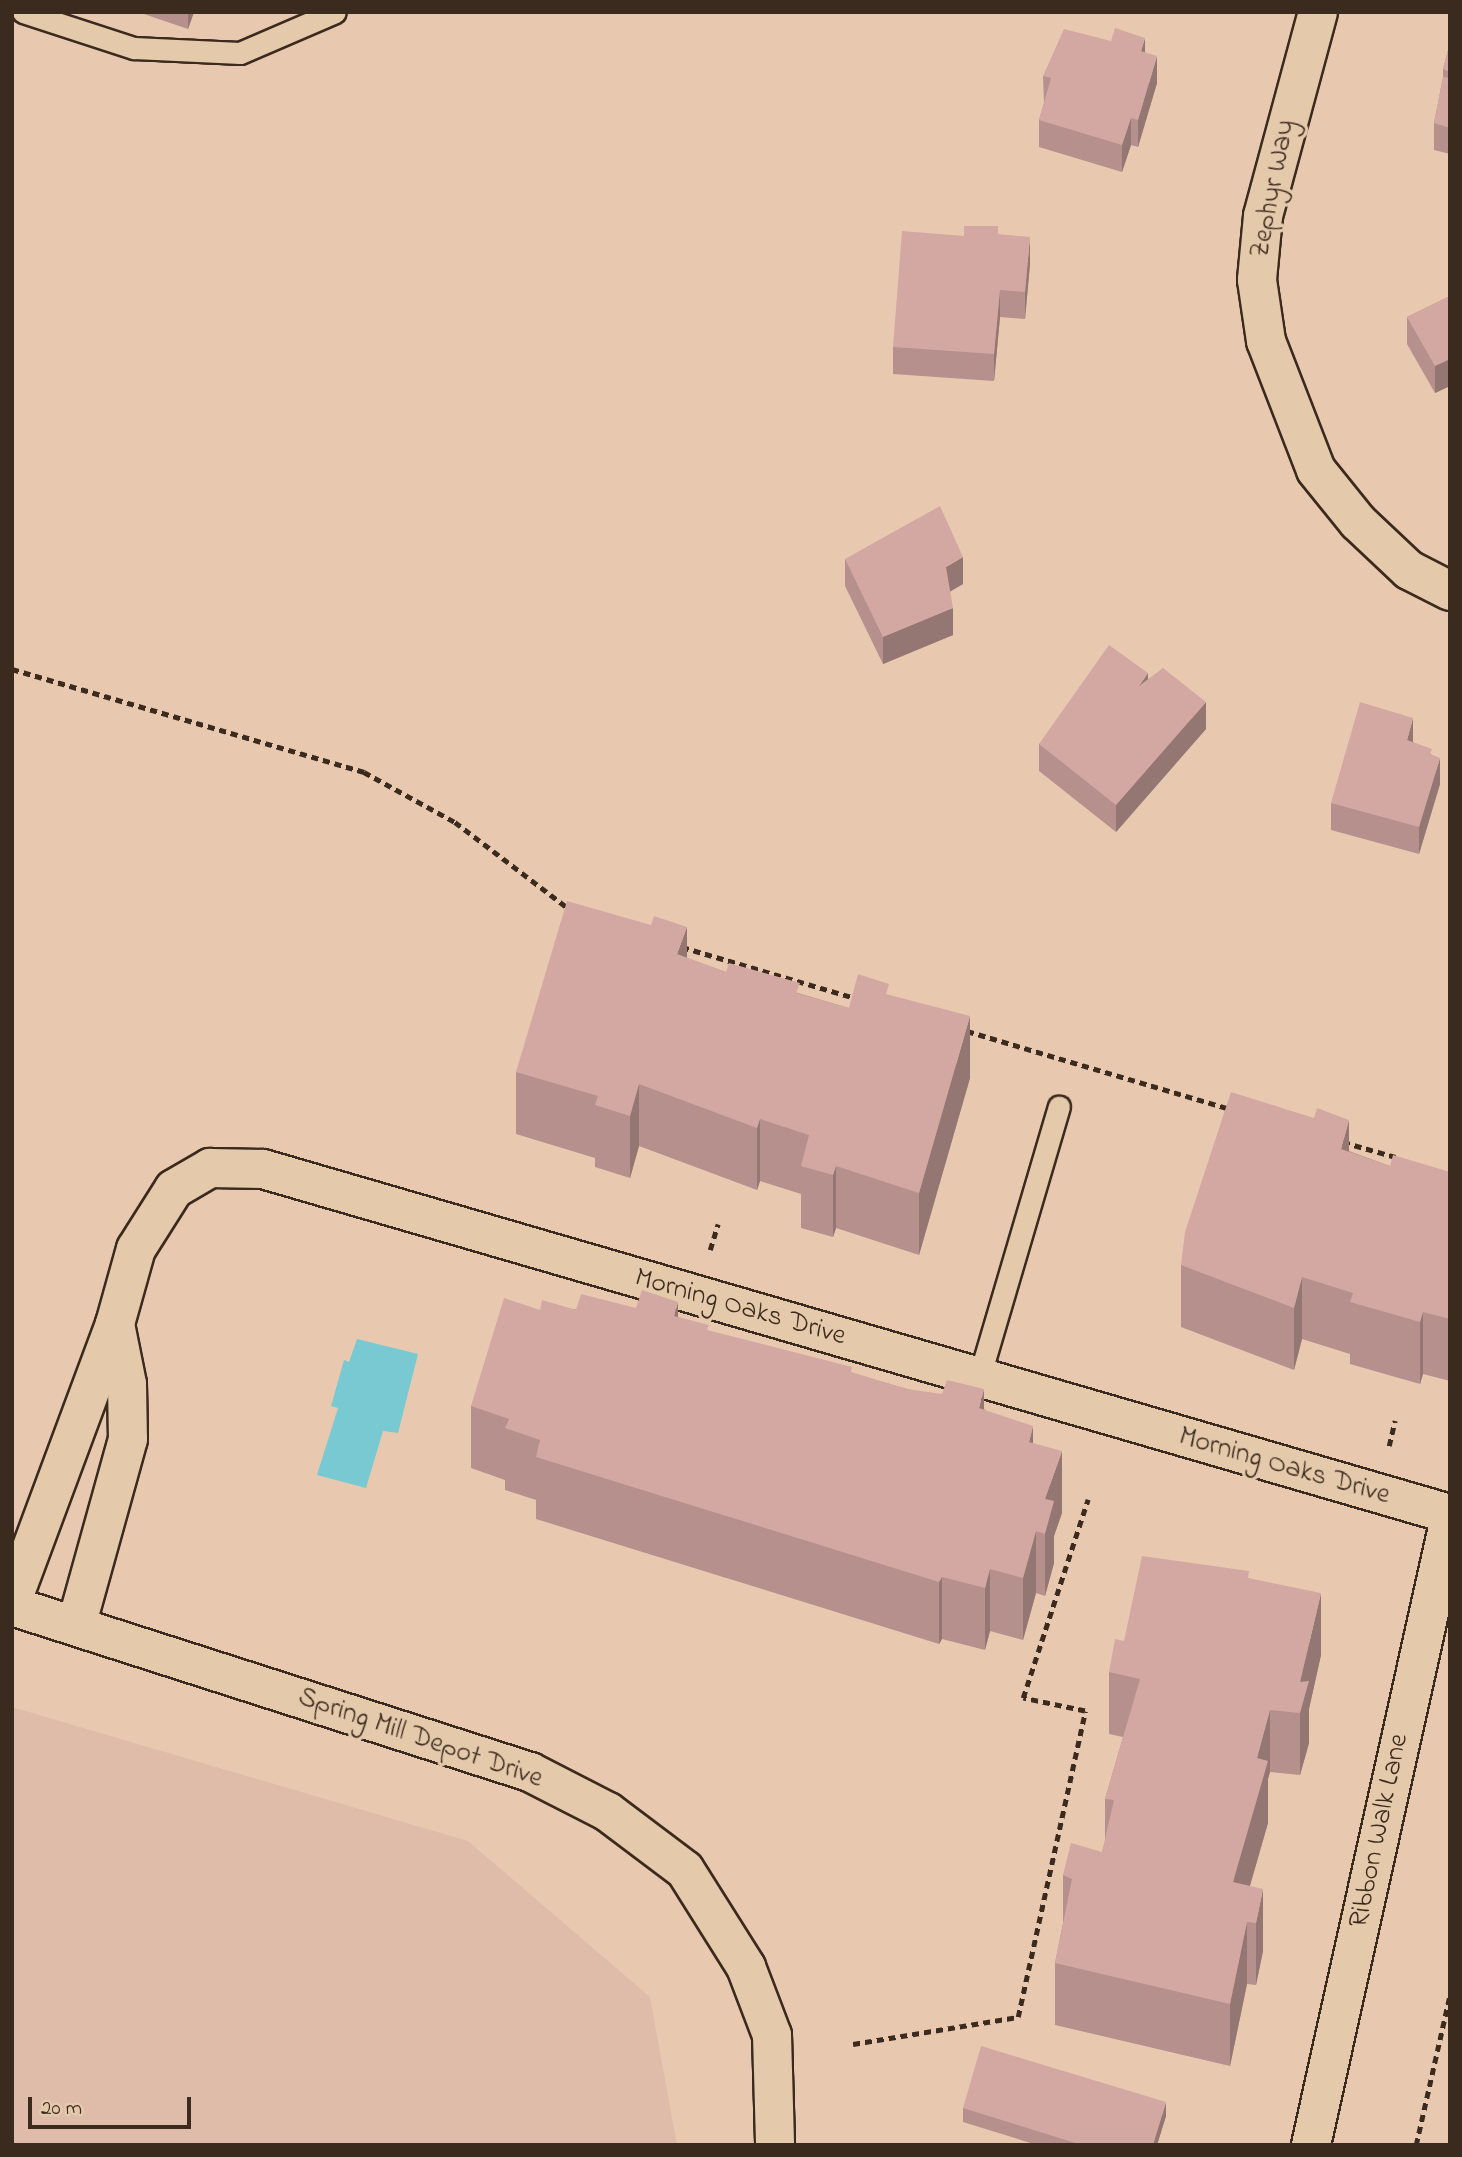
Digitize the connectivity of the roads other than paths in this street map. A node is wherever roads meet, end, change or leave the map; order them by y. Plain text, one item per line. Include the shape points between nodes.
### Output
1 (23, 12) edge
2 (335, 12) edge
3 (1318, 12) edge
4 (1450, 591) edge
5 (1059, 1107) dead end
6 (115, 1324) junction
7 (979, 1378) junction
8 (1450, 1516) edge
9 (12, 1604) edge
10 (76, 1626) junction
11 (775, 2145) edge
12 (1311, 2145) edge

1 - 2 lane via 134,48 240,53
3 - 4 street, Zephyr Way via 1263,216 1257,280 1266,341 1282,396 1317,470 1358,522 1409,570
5 - 7 lane
6 - 7 street, Morning Oaks Drive via 136,1249 174,1189 210,1168 263,1169
6 - 9 street, Morning Oaks Drive
6 - 10 street, Morning Oaks Drive via 127,1384 128,1439
7 - 8 street, Morning Oaks Drive
8 - 12 street, Ribbon Walk Lane
9 - 10 street, Spring Mill Depot Drive
10 - 11 street, Spring Mill Depot Drive via 530,1772 608,1812 685,1870 746,1967 772,2035

